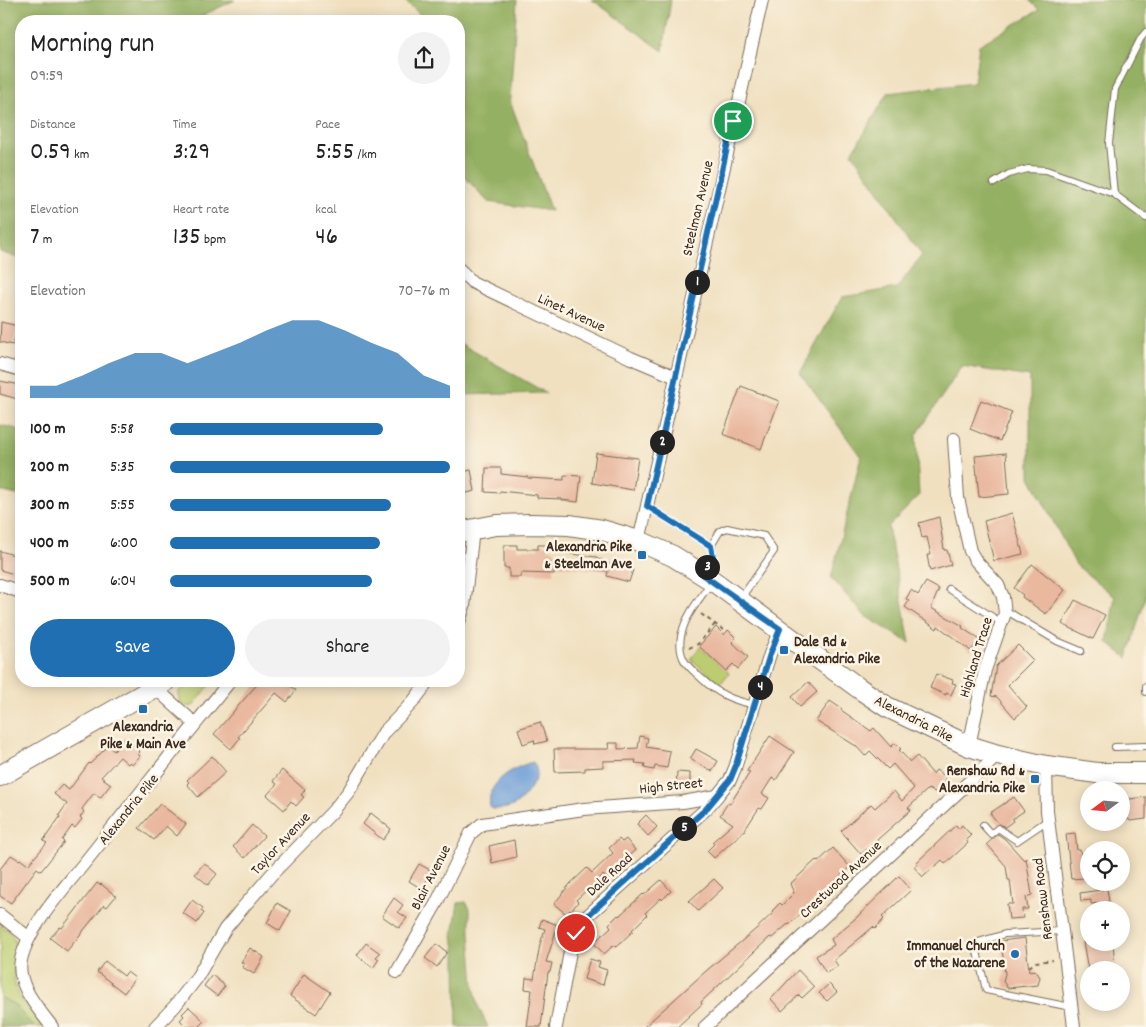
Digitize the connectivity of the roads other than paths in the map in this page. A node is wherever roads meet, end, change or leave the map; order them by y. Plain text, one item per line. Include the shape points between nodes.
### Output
1 (762, 0) edge
2 (1146, 32) edge
3 (994, 183) dead end
4 (1114, 194) junction
5 (1146, 218) edge
6 (465, 275) edge
7 (0, 364) edge
8 (15, 368) edge
9 (676, 377) junction
10 (954, 439) dead end
11 (647, 506) junction
12 (466, 531) edge
13 (639, 541) junction
14 (711, 546) junction
15 (465, 568) edge
16 (708, 578) junction
17 (0, 585) edge
18 (949, 589) dead end
19 (15, 590) edge
20 (740, 601) junction
21 (1005, 610) junction
22 (1002, 623) junction
23 (780, 629) junction
24 (1080, 651) dead end
25 (1146, 686) edge
26 (149, 687) edge
27 (160, 687) edge
28 (225, 687) edge
29 (424, 687) edge
30 (1146, 692) edge
31 (755, 705) junction
32 (195, 724) junction
33 (969, 746) junction
34 (1146, 746) edge
35 (1115, 747) dead end
36 (998, 755) junction
37 (1046, 766) junction
38 (1146, 773) edge
39 (0, 776) edge
40 (717, 796) junction
41 (508, 820) joint
42 (1048, 820) junction
43 (983, 825) dead end
44 (0, 915) edge
45 (1062, 931) junction
46 (28, 938) junction
47 (397, 972) dead end
48 (1071, 1007) junction
49 (52, 1027) edge
50 (155, 1027) edge
51 (556, 1027) edge
52 (705, 1027) edge
53 (1074, 1027) edge

1 - 9 street, Steelman Avenue
2 - 4 lane via 1115,89 1109,143
3 - 4 lane via 1009,174 1028,169 1046,170
4 - 5 lane
6 - 9 street, Linet Avenue via 488,290
7 - 8 street
9 - 11 street, Steelman Avenue
10 - 21 street, Highland Trace via 958,498 970,551 998,585
11 - 13 street, Steelman Avenue
11 - 14 lane
12 - 13 main road, Alexandria Pike via 505,525 569,525
12 - 15 street
13 - 16 main road, Alexandria Pike via 673,556
14 - 16 lane via 713,557
14 - 20 lane via 720,531 726,528 764,536 774,552
16 - 20 main road, Alexandria Pike
16 - 31 lane via 686,618 682,658 716,691 732,700
17 - 19 street
18 - 22 lane
20 - 23 main road, Alexandria Pike
21 - 22 street, Highland Trace
21 - 24 lane
22 - 33 street, Highland Trace via 985,670
23 - 31 street, High Street
23 - 33 main road, Alexandria Pike via 887,707
25 - 30 lane
26 - 39 main road
27 - 32 street
28 - 32 street, Alexandria Pike
29 - 50 street, Taylor Avenue via 384,732 349,791 225,929 196,979
31 - 40 street, High Street via 730,780
32 - 46 street, Alexandria Pike via 56,898
33 - 36 main road, Alexandria Pike
34 - 35 lane
36 - 37 main road, Alexandria Pike
36 - 52 street, Crestwood Avenue
37 - 38 main road, Alexandria Pike via 1097,773
37 - 42 street, Renshaw Road
40 - 41 street, High Street
40 - 51 street, Dale Road via 585,918 572,941
41 - 47 street, Blair Avenue via 482,824 470,833 436,904
42 - 43 lane via 1017,841 998,828 991,834
42 - 45 street, Renshaw Road
44 - 46 street
45 - 48 street, Renshaw Road
45 - 48 lane via 1005,934 975,943 986,990
46 - 49 street, Alexandria Pike via 21,961 22,974 33,1002
48 - 53 street, Renshaw Road

